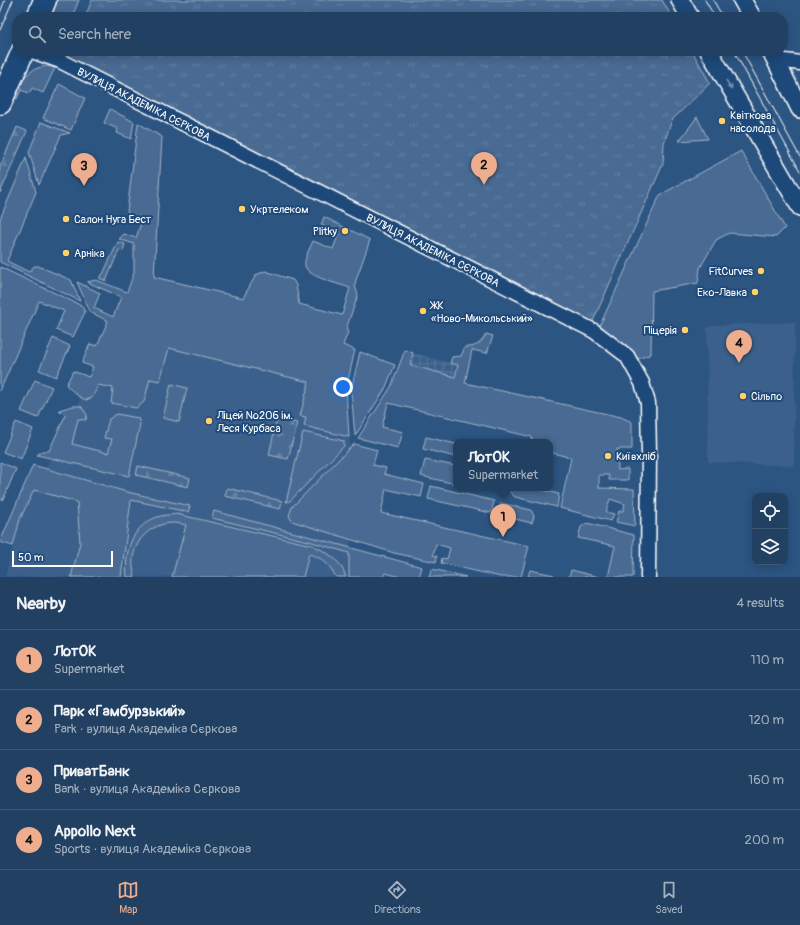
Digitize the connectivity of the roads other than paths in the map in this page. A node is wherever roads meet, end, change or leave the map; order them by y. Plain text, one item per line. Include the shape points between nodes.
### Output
1 (44, 0) edge
2 (680, 0) edge
3 (742, 0) edge
4 (40, 12) edge
5 (687, 12) edge
6 (749, 12) edge
7 (21, 56) edge
8 (46, 56) edge
9 (712, 56) edge
10 (774, 56) edge
11 (776, 56) edge
12 (800, 63) edge
13 (800, 85) edge
14 (0, 103) edge
15 (798, 105) edge
16 (800, 207) edge
17 (648, 577) edge

1 - 4 main road
2 - 5 street
3 - 6 street
7 - 14 main road
8 - 17 street, ВУЛИЦЯ АКАДЕМІКА СЄРКОВА via 594,331 627,356 642,383 648,403
9 -> 16 street
10 - 15 street
11 - 12 street via 785,61
13 - 15 street

